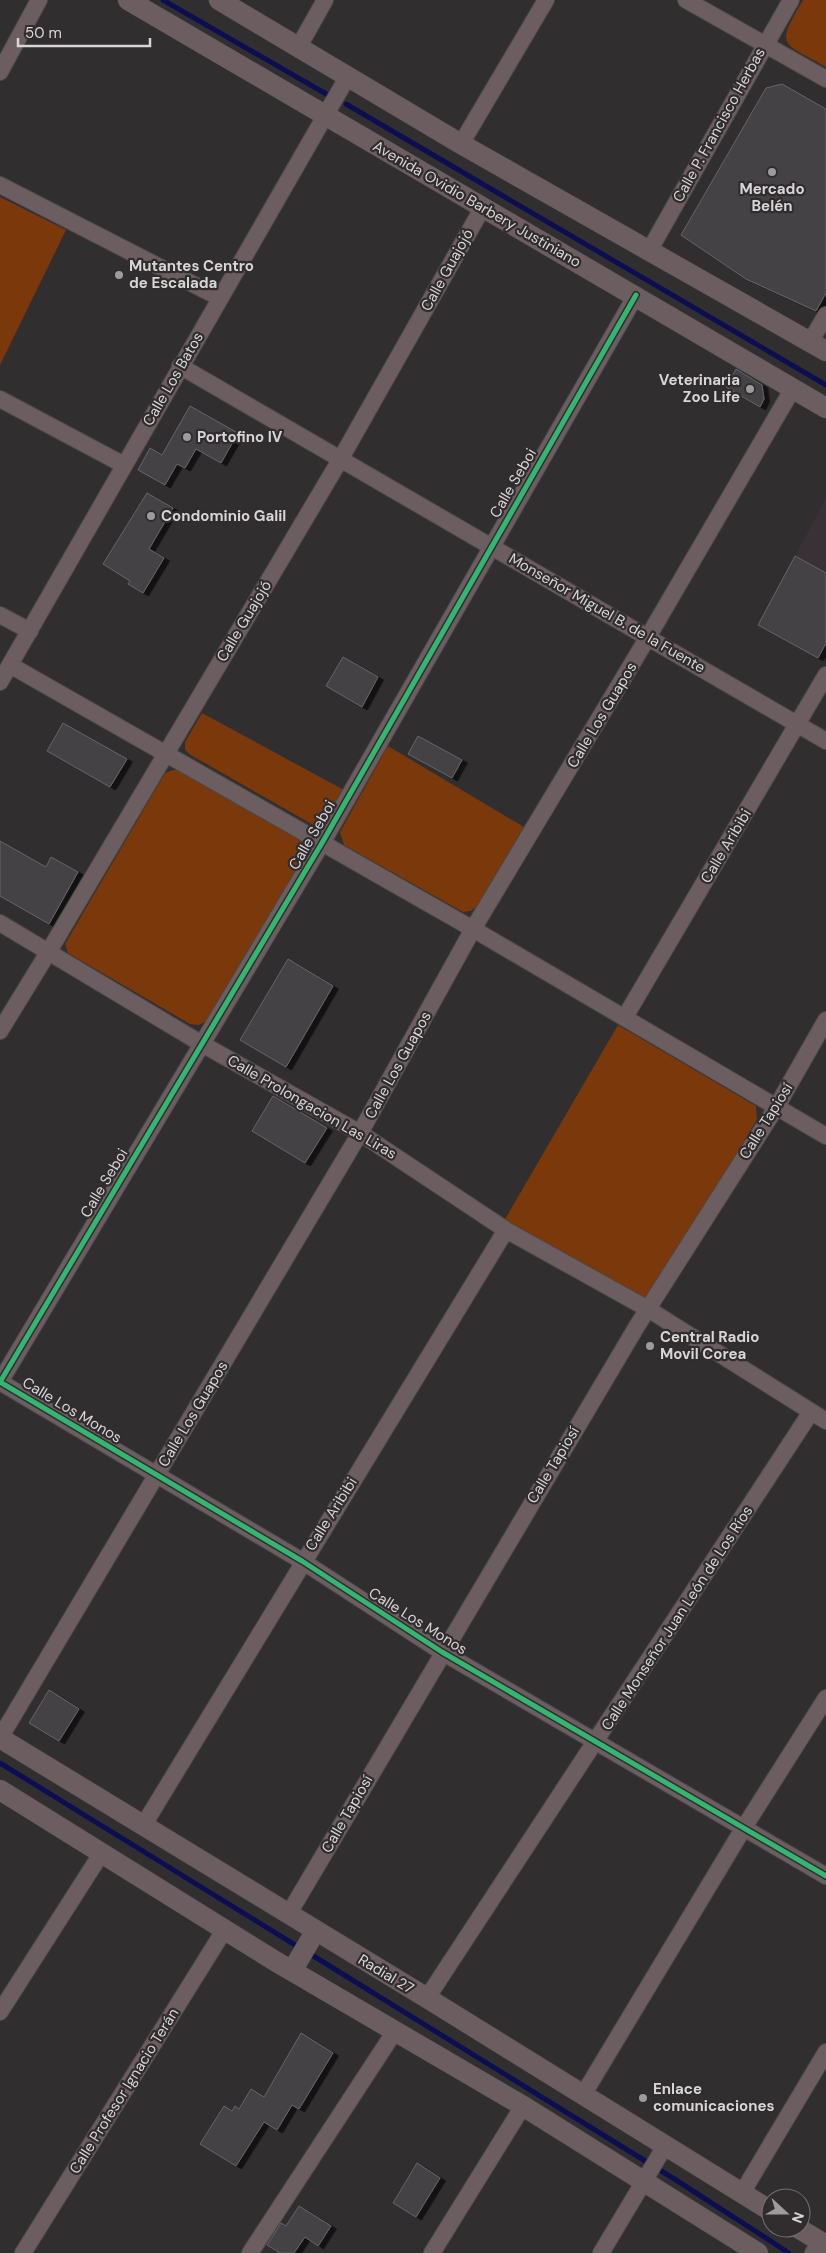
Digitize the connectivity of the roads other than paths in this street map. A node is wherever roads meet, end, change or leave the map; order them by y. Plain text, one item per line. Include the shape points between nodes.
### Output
1 (39, 0) edge
2 (128, 0) edge
3 (219, 0) edge
4 (325, 0) edge
5 (546, 0) edge
6 (686, 0) edge
7 (791, 0) edge
8 (764, 45) junction
9 (298, 48) junction
10 (0, 72) edge
11 (348, 76) junction
12 (826, 79) edge
13 (325, 115) junction
14 (461, 144) junction
15 (0, 184) edge
16 (483, 207) junction
17 (649, 251) junction
18 (636, 295) junction
19 (220, 298) junction
20 (826, 315) edge
21 (818, 347) edge
22 (180, 366) junction
23 (792, 390) junction
24 (0, 399) edge
25 (826, 408) edge
26 (340, 460) junction
27 (124, 465) junction
28 (491, 546) junction
29 (0, 614) edge
30 (30, 631) junction
31 (648, 637) junction
32 (10, 665) junction
33 (826, 675) edge
34 (0, 682) edge
35 (798, 725) junction
36 (826, 742) edge
37 (166, 753) junction
38 (322, 843) junction
39 (0, 923) edge
40 (473, 928) junction
41 (49, 952) junction
42 (625, 1017) junction
43 (826, 1020) edge
44 (0, 1031) edge
45 (202, 1044) junction
46 (776, 1106) junction
47 (360, 1132) junction
48 (826, 1136) edge
49 (506, 1230) junction
50 (648, 1309) junction
51 (0, 1382) edge
52 (811, 1412) junction
53 (826, 1422) edge
54 (156, 1475) junction
55 (302, 1561) junction
56 (442, 1652) junction
57 (826, 1698) edge
58 (0, 1738) edge
59 (596, 1742) junction
60 (0, 1790) edge
61 (143, 1826) junction
62 (743, 1829) junction
63 (101, 1854) junction
64 (826, 1876) edge
65 (288, 1915) junction
66 (226, 1929) junction
67 (313, 1935) junction
68 (295, 1965) junction
69 (427, 1998) junction
70 (0, 2012) edge
71 (395, 2031) junction
72 (826, 2052) edge
73 (583, 2095) junction
74 (523, 2106) junction
75 (664, 2149) junction
76 (648, 2176) junction
77 (742, 2193) junction
78 (761, 2205) edge
79 (809, 2238) edge
80 (819, 2247) edge
81 (23, 2253) edge
82 (250, 2253) edge
83 (432, 2253) edge
84 (601, 2253) edge
85 (758, 2253) edge

1 - 10 street
2 - 13 street, Avenida Ovidio Barbery Justiniano
3 - 9 street
4 - 9 street
5 - 14 street
6 - 8 street
7 - 8 street, Calle P. Francisco Herbas
8 - 12 street
8 - 17 street, Calle P. Francisco Herbas
9 - 11 street
11 - 13 street, Calle Los Batos
11 - 14 street
13 - 16 street, Avenida Ovidio Barbery Justiniano
13 - 19 street, Calle Los Batos
14 - 17 street
15 - 19 street
16 - 18 street, Avenida Ovidio Barbery Justiniano
16 - 26 street, Calle Guajojó
17 - 21 street
18 - 23 street, Avenida Ovidio Barbery Justiniano
18 - 28 street, Calle Seboi
19 - 22 street, Calle Los Batos
20 - 21 street
22 - 26 street, Monseñor Miguel B. de la Fuente
22 - 27 street, Calle Los Batos
23 - 25 street, Avenida Ovidio Barbery Justiniano
23 - 31 street, Calle Los Guapos
24 - 27 street
26 - 28 street, Monseñor Miguel B. de la Fuente
26 - 37 street, Calle Guajojó
27 - 30 street, Calle Los Batos
28 - 31 street, Monseñor Miguel B. de la Fuente
28 - 38 street, Calle Seboi
29 - 30 street
30 - 32 street, Calle Los Batos
31 - 35 street, Monseñor Miguel B. de la Fuente
31 - 40 street, Calle Los Guapos
32 - 34 street, Calle Los Batos
32 - 37 street
33 - 35 street, Calle Aribibi
35 - 36 street, Monseñor Miguel B. de la Fuente
35 - 42 street, Calle Aribibi
37 - 38 street
37 - 41 street, Calle Guajojó
38 - 40 street
38 - 45 street, Calle Seboi
39 - 41 street, Calle Prolongacion Las Liras
40 - 42 street
40 - 47 street, Calle Los Guapos
41 - 44 street, Calle Guajojó
41 - 45 street, Calle Prolongacion Las Liras
42 - 46 street
43 - 46 street, Calle Tapiosí
45 - 47 street, Calle Prolongacion Las Liras
45 - 51 street, Calle Seboi
46 - 48 street
46 - 50 street, Calle Tapiosí
47 - 49 street, Calle Prolongacion Las Liras
47 - 54 street, Calle Los Guapos
49 - 50 street, Calle Prolongacion Las Liras
49 - 55 street, Calle Aribibi
50 - 52 street, Calle Prolongacion Las Liras
50 - 56 street, Calle Tapiosí
51 - 54 street, Calle Los Monos
52 - 53 street, Calle Prolongacion Las Liras
52 - 59 street, Calle Monseñor Juan León de Los Ríos
54 - 55 street, Calle Los Monos
54 - 58 street, Calle Los Guapos
55 - 56 street, Calle Los Monos
55 - 61 street, Calle Aribibi
56 - 59 street, Calle Los Monos
56 - 65 street, Calle Tapiosí
57 - 62 street
58 - 61 street, Radial 27
59 - 62 street, Calle Los Monos
59 - 69 street, Calle Monseñor Juan León de Los Ríos
60 - 63 street
61 - 65 street, Radial 27
62 - 64 street, Calle Los Monos
62 - 73 street
63 - 66 street
63 - 70 street
65 - 67 street, Radial 27
66 - 68 street
66 - 81 street, Calle Profesor Ignacio Terán
67 - 68 street
67 - 69 street, Radial 27
68 - 71 street
69 - 73 street, Radial 27
71 - 74 street
71 - 82 street
72 - 77 street
73 - 75 street, Radial 27
74 - 76 street
74 - 83 street
75 - 76 street
75 - 77 street, Radial 27
76 - 84 street
76 - 85 street
77 - 78 street, Radial 27
79 - 80 street

